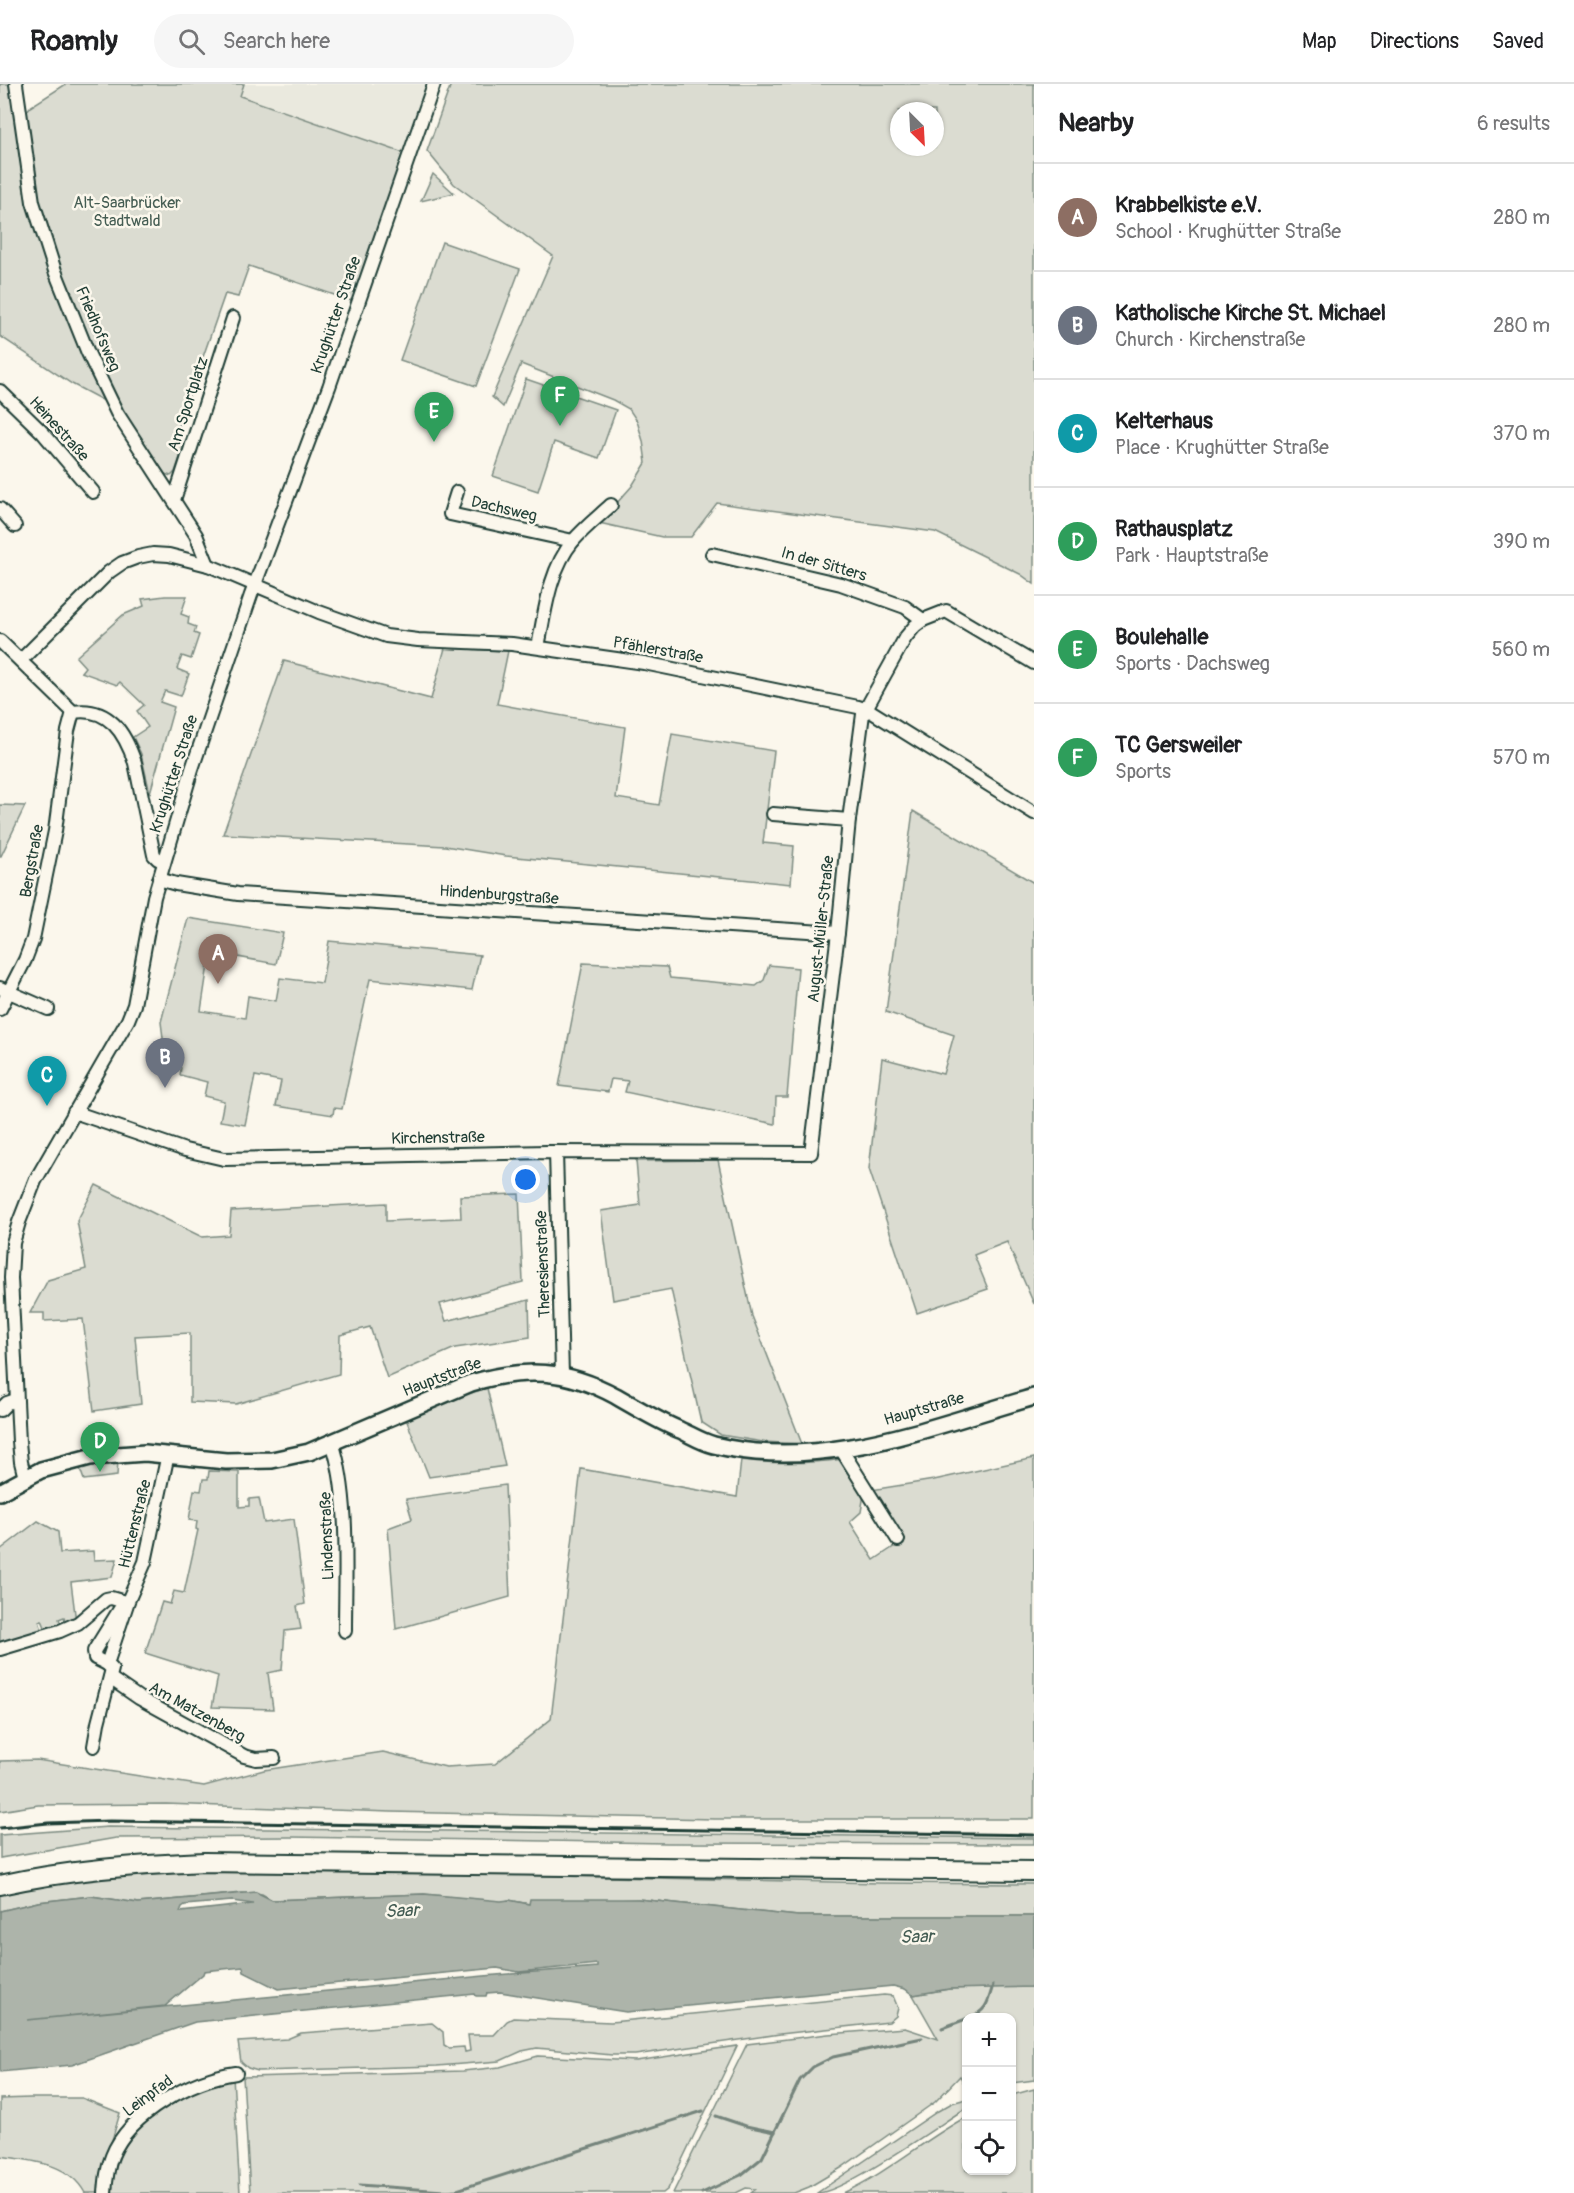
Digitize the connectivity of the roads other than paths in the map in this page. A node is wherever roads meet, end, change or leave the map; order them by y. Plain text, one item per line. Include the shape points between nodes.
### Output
1 (16, 84) edge
2 (434, 84) edge
3 (233, 318) dead end
4 (0, 391) edge
5 (93, 492) dead end
6 (457, 492) dead end
7 (174, 500) junction
8 (610, 505) dead end
9 (0, 509) edge
10 (15, 526) dead end
11 (573, 541) junction
12 (712, 554) dead end
13 (208, 565) junction
14 (255, 585) junction
15 (923, 620) junction
16 (0, 641) edge
17 (538, 648) junction
18 (21, 660) junction
19 (1034, 663) edge
20 (864, 709) junction
21 (73, 712) junction
22 (1034, 813) edge
23 (774, 814) dead end
24 (849, 820) junction
25 (164, 862) junction
26 (159, 879) junction
27 (838, 933) junction
28 (5, 990) edge
29 (0, 1009) edge
30 (48, 1009) dead end
31 (74, 1112) junction
32 (556, 1152) junction
33 (811, 1153) joint
34 (6, 1295) edge
35 (562, 1375) junction
36 (1034, 1397) edge
37 (16, 1400) junction
38 (0, 1410) edge
39 (333, 1442) junction
40 (841, 1449) junction
41 (168, 1454) junction
42 (25, 1478) junction
43 (0, 1491) edge
44 (898, 1540) dead end
45 (127, 1602) junction
46 (345, 1631) dead end
47 (0, 1649) edge
48 (110, 1678) junction
49 (94, 1746) dead end
50 (274, 1758) dead end
51 (1034, 1859) edge
52 (1034, 1871) edge
53 (0, 1873) edge
54 (0, 1885) edge
55 (236, 2073) dead end
56 (105, 2193) edge

1 - 7 street, Friedhofsweg via 33,202 55,271 117,413
2 - 14 street, Krughütter Straße
3 - 7 street, Am Sportplatz
4 - 5 street, Heinestraße via 43,433
6 - 11 street, Dachsweg via 450,514
7 - 13 street, Friedhofsweg via 196,534
8 - 11 street
9 - 10 street
11 - 17 street via 552,580
12 - 15 street, In der Sitters via 841,584 905,607
13 - 14 street, Pfählerstraße
13 - 18 street, Pfählerstraße via 161,554 122,563
14 - 17 street, Pfählerstraße via 387,636
14 - 25 street, Krughütter Straße
15 - 19 street via 946,611
15 - 20 street via 905,638
16 - 18 street
17 - 20 street, Pfählerstraße via 661,666
18 - 21 street
20 - 22 street, Pfählerstraße
20 - 24 street, August-Müller-Straße
21 - 25 street via 100,714 123,735 135,763 154,855
21 - 28 street, Bergstraße via 33,939
23 - 24 street
24 - 27 street, August-Müller-Straße
25 - 26 street, Krughütter Straße
26 - 27 street, Hindenburgstraße via 238,894
26 - 31 street, Krughütter Straße via 134,1005
27 - 33 street, August-Müller-Straße
28 - 29 street, Bergstraße
28 - 30 street
31 - 32 street, Kirchenstraße via 185,1150 224,1159
31 - 34 street, Krughütter Straße via 35,1181 19,1222
32 - 33 street, Kirchenstraße
32 - 35 street, Theresienstraße
34 - 37 street, Krughütter Straße
35 - 39 main road, Hauptstraße via 526,1372 471,1383
35 - 40 main road, Hauptstraße via 596,1387 660,1422 713,1444 777,1453
36 - 40 main road, Hauptstraße
37 - 38 street
37 - 42 street, Krughütter Straße
39 - 41 main road, Hauptstraße via 272,1460 226,1461
39 - 46 street, Lindenstraße via 341,1482
40 - 44 street
41 - 42 main road, Hauptstraße via 90,1457 46,1468
41 - 45 street, Hüttenstraße via 145,1562
42 - 43 main road, Hauptstraße
45 - 47 street via 106,1599 78,1623 60,1632
45 - 48 street, Hüttenstraße via 107,1664 112,1669
48 - 49 street, Hüttenstraße
48 - 50 street, Am Matzenberg via 244,1756
51 - 53 highway via 203,1850 134,1853
52 - 54 highway via 204,1862 77,1871
55 - 56 street, Leinpfad via 184,2088 131,2128 112,2155

